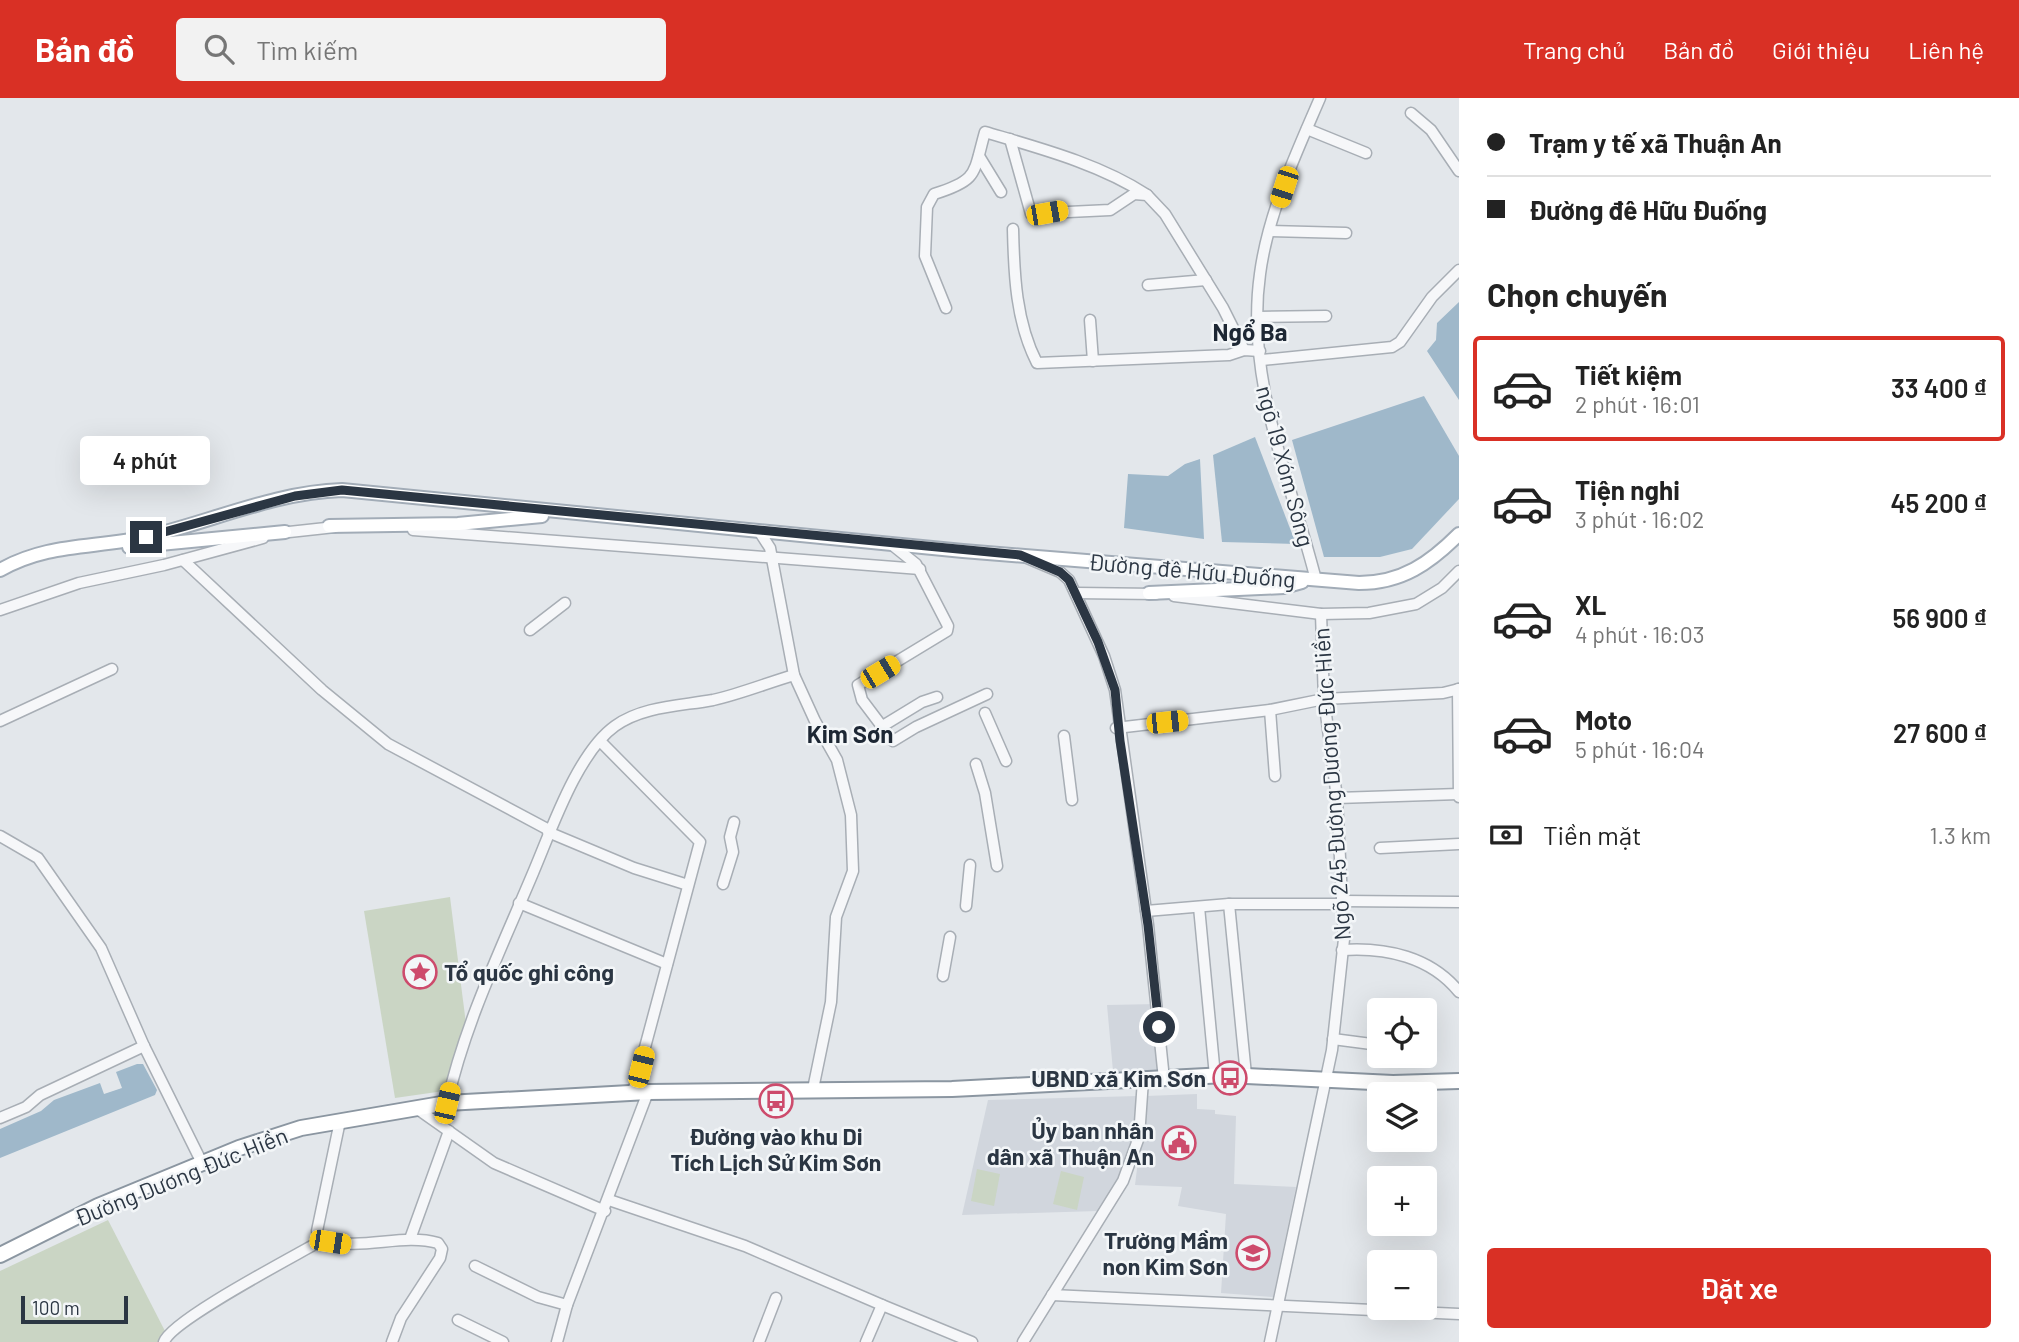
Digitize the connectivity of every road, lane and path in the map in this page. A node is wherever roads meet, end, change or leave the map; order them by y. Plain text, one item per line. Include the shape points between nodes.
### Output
1 (1320, 98) edge
2 (1411, 113) dead end
3 (1307, 129) junction
4 (1010, 139) junction
5 (1366, 153) dead end
6 (979, 156) junction
7 (1459, 171) edge
8 (1001, 192) dead end
9 (1147, 195) junction
10 (1047, 213) dead end
11 (1031, 214) dead end
12 (1013, 229) dead end
13 (1270, 232) junction
14 (1346, 233) dead end
15 (1459, 270) edge
16 (1206, 281) junction
17 (1148, 285) dead end
18 (946, 308) dead end
19 (1326, 316) dead end
20 (1258, 317) junction
21 (1090, 320) dead end
22 (1244, 349) junction
23 (1261, 355) junction
24 (1093, 361) junction
25 (570, 513) junction
26 (329, 526) junction
27 (759, 531) junction
28 (285, 532) junction
29 (782, 532) junction
30 (1459, 534) edge
31 (1459, 539) edge
32 (890, 544) junction
33 (104, 546) junction
34 (771, 553) junction
35 (1440, 553) junction
36 (1020, 555) junction
37 (183, 560) junction
38 (920, 569) junction
39 (0, 570) edge
40 (1459, 571) edge
41 (1312, 580) junction
42 (1076, 593) junction
43 (1149, 593) junction
44 (565, 603) dead end
45 (0, 610) edge
46 (1321, 614) junction
47 (530, 630) dead end
48 (112, 669) dead end
49 (794, 675) junction
50 (1458, 689) edge
51 (987, 694) dead end
52 (937, 697) dead end
53 (1324, 699) junction
54 (1270, 710) junction
55 (985, 713) dead end
56 (0, 721) edge
57 (881, 727) junction
58 (1118, 727) junction
59 (1065, 736) dead end
60 (601, 741) junction
61 (1006, 761) dead end
62 (976, 764) dead end
63 (1275, 776) dead end
64 (1459, 794) edge
65 (1337, 798) junction
66 (1072, 800) dead end
67 (1459, 801) edge
68 (734, 822) dead end
69 (549, 831) junction
70 (0, 836) edge
71 (1459, 844) edge
72 (1380, 848) dead end
73 (970, 865) dead end
74 (997, 866) dead end
75 (723, 884) dead end
76 (688, 885) junction
77 (1342, 902) junction
78 (1459, 902) edge
79 (519, 903) junction
80 (1229, 904) junction
81 (966, 906) dead end
82 (1199, 907) junction
83 (1146, 911) junction
84 (950, 937) dead end
85 (1342, 950) junction
86 (667, 964) junction
87 (943, 976) dead end
88 (1459, 992) edge
89 (1333, 1039) junction
90 (1367, 1043) edge
91 (144, 1045) junction
92 (1246, 1075) junction
93 (1215, 1076) junction
94 (1326, 1078) junction
95 (1164, 1079) junction
96 (1143, 1080) junction
97 (1459, 1081) edge
98 (813, 1089) junction
99 (640, 1092) junction
100 (447, 1103) junction
101 (415, 1107) junction
102 (0, 1118) edge
103 (340, 1121) junction
104 (449, 1131) junction
105 (202, 1163) junction
106 (609, 1200) junction
107 (605, 1210) junction
108 (324, 1239) junction
109 (410, 1239) junction
110 (0, 1255) edge
111 (475, 1266) dead end
112 (1052, 1295) junction
113 (776, 1298) dead end
114 (567, 1305) junction
115 (882, 1305) junction
116 (1280, 1307) junction
117 (1459, 1314) edge
118 (458, 1320) dead end
119 (164, 1342) edge
120 (392, 1342) edge
121 (503, 1342) edge
122 (557, 1342) edge
123 (759, 1342) edge
124 (866, 1342) edge
125 (972, 1342) edge
126 (1023, 1342) edge
127 (1270, 1342) edge

1 - 3 street, ngõ 19 Xóm Sông
2 - 7 street via 1431,131
3 - 5 street
3 - 13 street, ngõ 19 Xóm Sông
4 - 6 street via 985,132
4 - 9 street via 1128,183
4 - 11 street
6 - 8 street
6 - 18 street via 970,179 934,194 927,207 925,256
9 - 10 street via 1134,194 1110,211
9 - 16 street via 1165,214
12 - 24 street via 1014,276 1025,337 1037,363
13 - 14 street
13 - 20 street, ngõ 19 Xóm Sông via 1259,274
15 - 23 street via 1392,347
16 - 17 street
16 - 22 street
19 - 20 street
20 - 23 street, ngõ 19 Xóm Sông
21 - 24 street
22 - 23 street
22 - 24 street via 1229,355
23 - 41 street, ngõ 19 Xóm Sông via 1265,397
25 - 26 main road via 458,524
25 - 27 main road, Đường đê Hữu Đuống
25 - 33 main road, Đường đê Hữu Đuống via 317,491
26 - 28 street
26 - 34 street
27 - 29 main road, Đường đê Hữu Đuống
27 - 34 street
28 - 33 main road via 146,547
28 - 37 street
29 - 32 main road, Đường đê Hữu Đuống
29 - 34 street
30 - 35 main road, Đường đê Hữu Đuống
31 - 35 main road
32 - 36 main road, Đường đê Hữu Đuống
32 - 38 street
33 - 39 main road, Đường đê Hữu Đuống via 43,551
34 - 38 street
34 - 49 street
35 - 41 main road, Đường đê Hữu Đuống via 1416,570 1387,580
36 - 41 main road, Đường đê Hữu Đuống
36 - 42 street via 1063,574
37 - 45 street via 79,583
37 - 69 street via 377,736
38 - 57 street via 947,631 858,685 862,700
40 - 46 street via 1416,604 1369,613
41 - 43 main road via 1284,587
42 - 43 street
42 - 58 street via 1108,666
43 - 46 street
44 - 47 street
46 - 53 street, Ngõ 245 Đường Dương Đức Hiền
48 - 56 street
49 - 60 street via 629,718
49 - 98 street via 837,760 851,815 853,850 853,871 836,916 831,1002
50 - 53 street
50 - 64 street
51 - 57 street via 894,741
52 - 57 street
53 - 54 street
53 - 65 street, Ngõ 245 Đường Dương Đức Hiền
54 - 58 street
54 - 63 street
55 - 61 street
58 - 83 street
59 - 66 street
60 - 69 street via 576,777
60 - 76 street via 699,839
62 - 74 street
64 - 65 street
64 - 67 street
65 - 77 street, Ngõ 245 Đường Dương Đức Hiền
68 - 75 street via 733,852
69 - 76 street via 634,868
69 - 79 street
70 - 91 street via 38,858 89,930
71 - 72 street
73 - 81 street
76 - 86 street
77 - 78 street
77 - 80 street
77 - 85 street, Ngõ 245 Đường Dương Đức Hiền
79 - 86 street
79 - 100 street via 460,1050
80 - 82 street
80 - 92 street
82 - 83 street
82 - 93 street
83 - 95 street
84 - 87 street
85 - 88 street via 1395,953 1421,961 1448,978
85 - 89 street, Ngõ 245 Đường Dương Đức Hiền
86 - 99 street
89 - 90 street
89 - 94 street, Ngõ 245 Đường Dương Đức Hiền
91 - 102 street
91 - 105 street
92 - 93 highway, Đường Dương Đức Hiền
92 - 94 highway, Đường Dương Đức Hiền
93 - 95 highway, Đường Dương Đức Hiền
94 - 97 highway, Đường Dương Đức Hiền
94 - 116 street, Ngõ 245 Đường Dương Đức Hiền
95 - 96 highway, Đường Dương Đức Hiền
96 - 98 highway, Đường Dương Đức Hiền via 952,1089
96 - 112 street via 1139,1137 1123,1181
98 - 99 highway, Đường Dương Đức Hiền
99 - 100 highway, Đường Dương Đức Hiền
99 - 106 street
100 - 101 highway, Đường Dương Đức Hiền
101 - 103 highway, Đường Dương Đức Hiền
101 - 104 street
103 - 105 highway, Đường Dương Đức Hiền via 301,1128
103 - 108 street via 317,1231
104 - 107 street via 506,1169
104 - 109 street
105 - 110 highway, Đường Dương Đức Hiền via 98,1206
106 - 107 street
106 - 115 street via 745,1246
107 - 114 street
108 - 109 street via 348,1245
108 - 119 street via 190,1317 168,1332
109 - 120 street via 438,1242 442,1249
111 - 114 street via 538,1297
112 - 116 street
112 - 126 street
113 - 123 street
114 - 122 street
115 - 124 street
115 - 125 street
116 - 117 street
116 - 127 street, Ngõ 245 Đường Dương Đức Hiền
118 - 121 street

